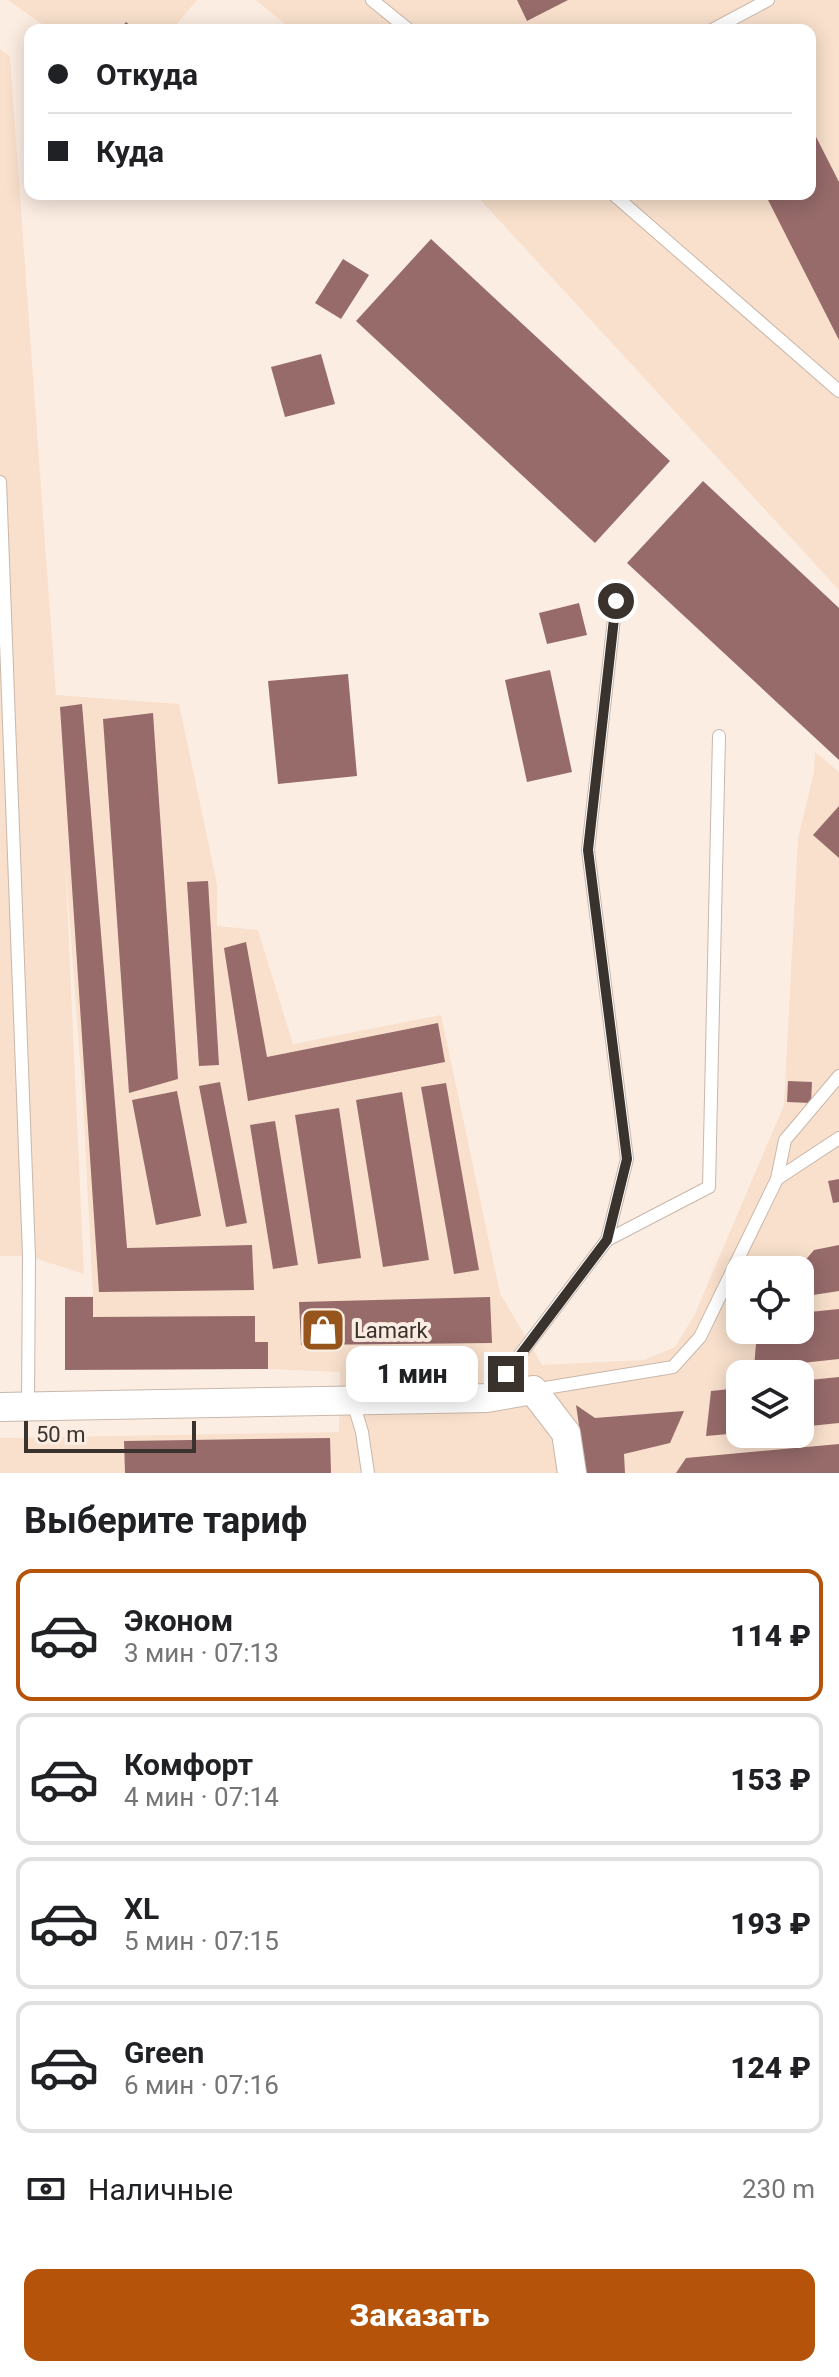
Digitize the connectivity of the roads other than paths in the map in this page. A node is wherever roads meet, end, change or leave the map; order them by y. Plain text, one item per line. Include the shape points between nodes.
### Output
1 (372, 0) edge
2 (768, 0) edge
3 (402, 24) edge
4 (723, 24) edge
5 (620, 200) edge
6 (839, 391) edge
7 (0, 482) edge
8 (616, 601) dead end
9 (719, 736) dead end
10 (839, 1076) edge
11 (839, 1138) edge
12 (777, 1179) junction
13 (607, 1240) junction
14 (533, 1390) junction
15 (487, 1398) junction
16 (353, 1402) junction
17 (28, 1406) junction
18 (0, 1407) edge
19 (368, 1473) edge
20 (572, 1473) edge

1 - 3 lane
2 - 4 lane
5 - 6 lane
7 - 17 lane via 29,1256
8 - 13 lane via 588,850 627,1159
9 - 13 lane via 709,1187
10 - 12 lane via 785,1140
11 - 12 lane
12 - 14 lane via 700,1337 673,1367
13 - 15 lane
14 - 15 street
14 - 20 street via 566,1433
15 - 16 street
16 - 17 street
16 - 19 lane
17 - 18 street

